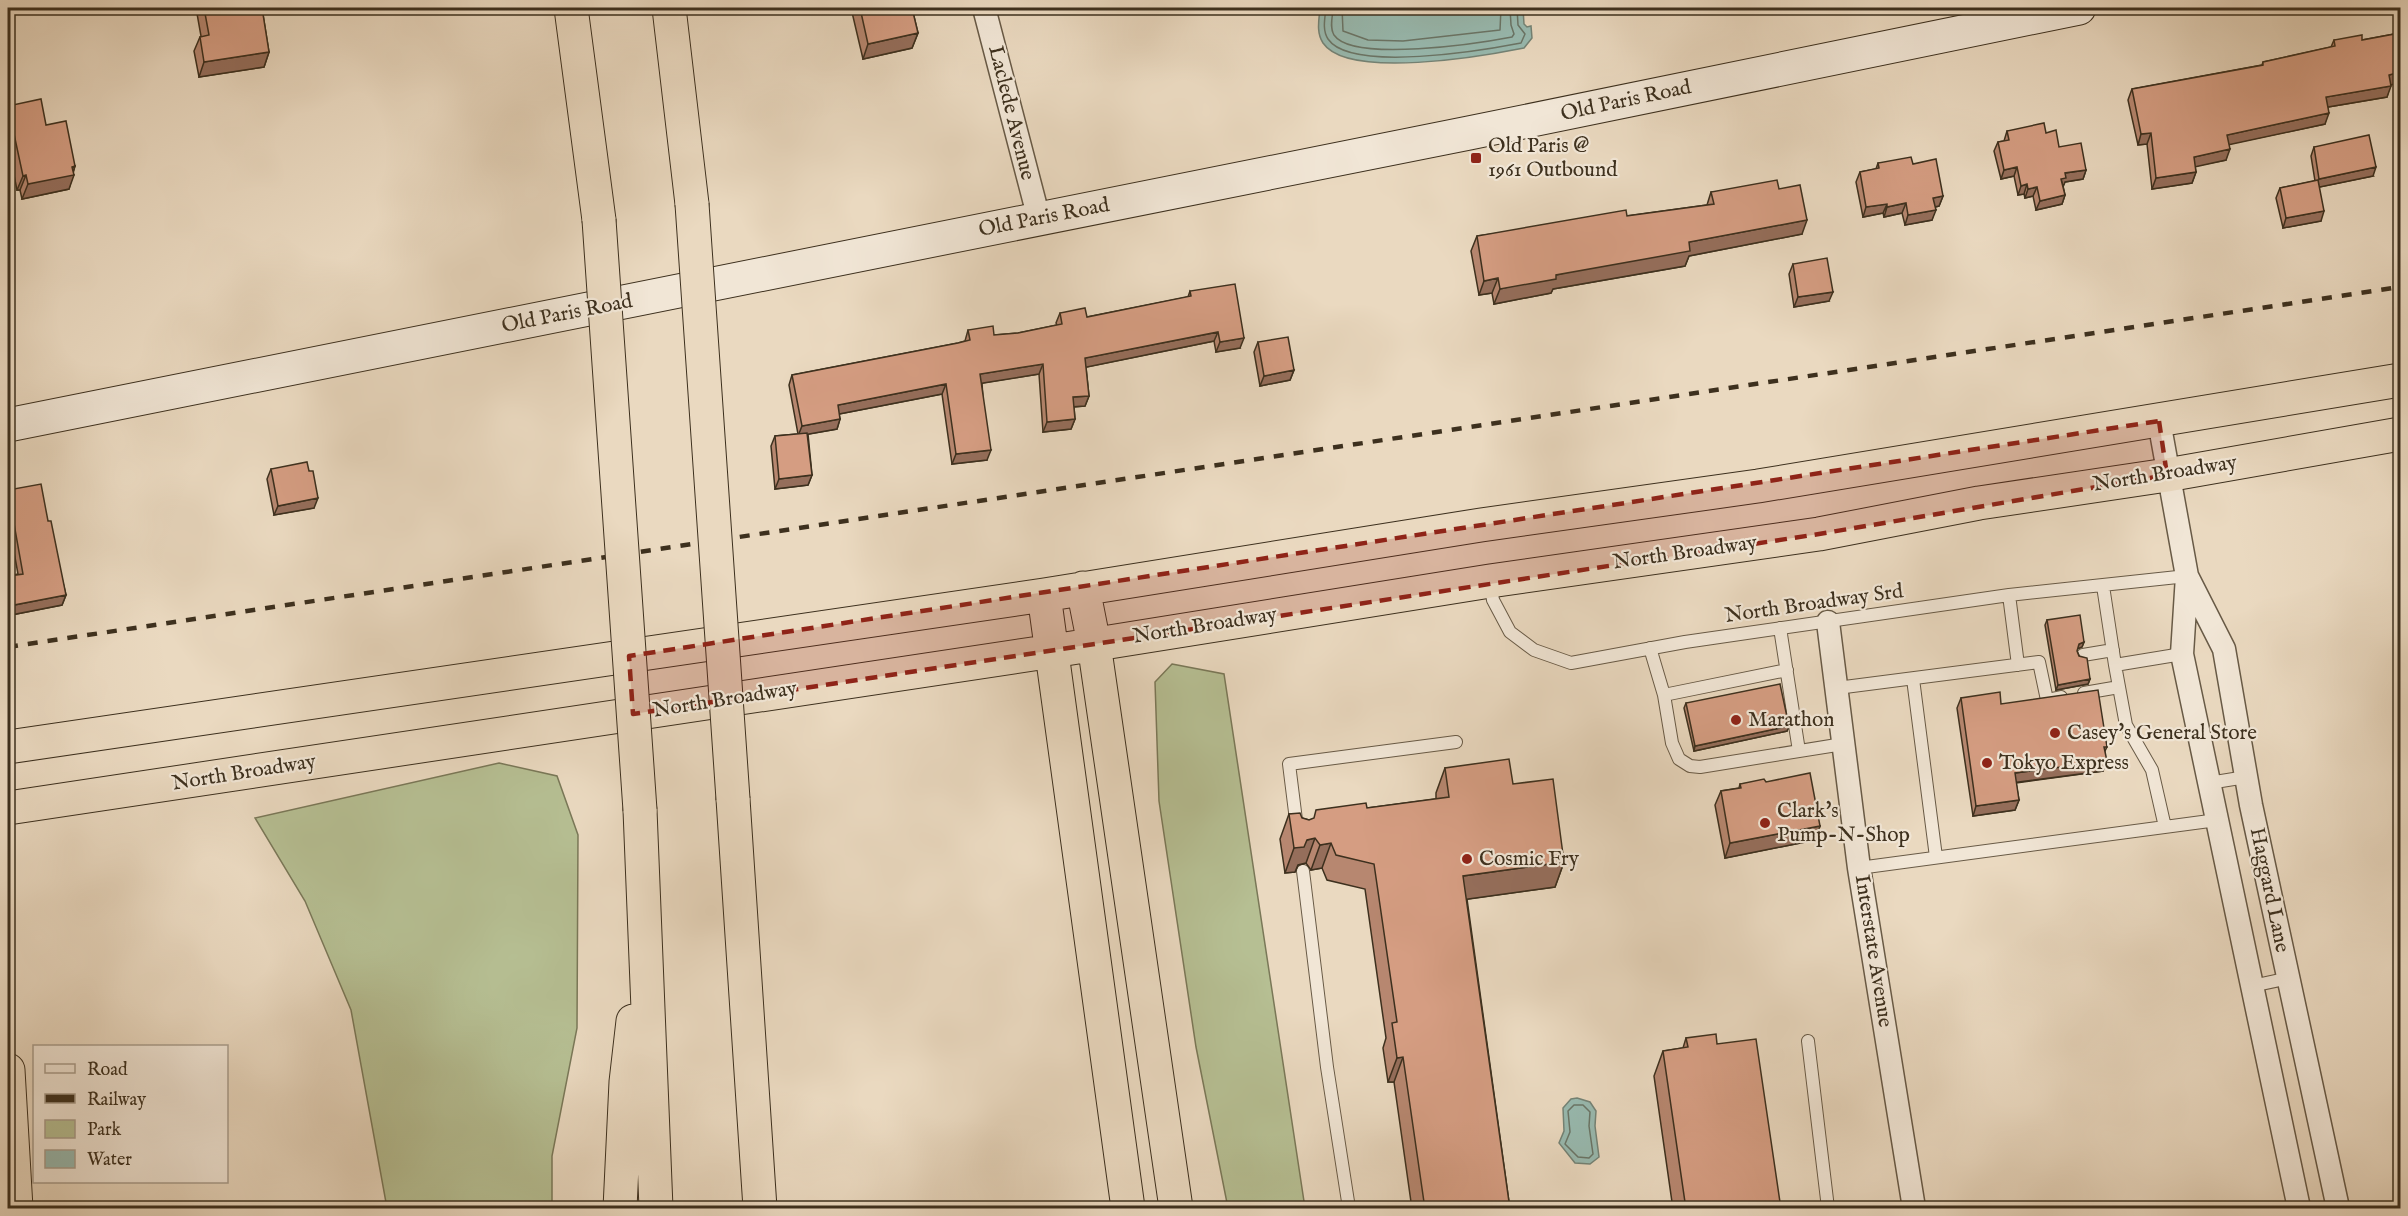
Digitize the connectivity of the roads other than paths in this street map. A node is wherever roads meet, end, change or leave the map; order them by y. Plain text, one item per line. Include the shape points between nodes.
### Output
1 (571, 8) edge
2 (669, 8) edge
3 (984, 8) edge
4 (2079, 8) edge
5 (1039, 219) junction
6 (2400, 380) edge
7 (2159, 421) junction
8 (8, 425) edge
9 (2400, 434) edge
10 (2167, 475) junction
11 (2187, 576) junction
12 (1490, 581) junction
13 (2103, 585) junction
14 (1083, 588) junction
15 (1044, 595) junction
16 (2009, 595) junction
17 (1828, 622) junction
18 (1780, 628) junction
19 (1094, 644) junction
20 (1650, 648) junction
21 (2113, 650) junction
22 (1053, 651) junction
23 (2182, 654) junction
24 (2084, 655) edge
25 (2115, 664) junction
26 (2018, 665) junction
27 (1787, 669) junction
28 (1913, 679) junction
29 (2119, 687) junction
30 (1837, 688) junction
31 (1664, 695) junction
32 (1456, 741) dead end
33 (1844, 744) junction
34 (8, 747) edge
35 (1799, 752) junction
36 (2246, 777) junction
37 (2209, 783) junction
38 (8, 808) edge
39 (2217, 820) junction
40 (2165, 827) junction
41 (1299, 837) edge
42 (1936, 857) junction
43 (1859, 868) junction
44 (1303, 871) edge
45 (645, 918) junction
46 (2289, 978) junction
47 (2252, 986) junction
48 (1808, 1041) dead end
49 (8, 1070) edge
50 (16, 1209) edge
51 (620, 1209) edge
52 (656, 1209) edge
53 (760, 1209) edge
54 (1128, 1209) edge
55 (1176, 1209) edge
56 (1349, 1209) edge
57 (1828, 1209) edge
58 (1914, 1209) edge
59 (2299, 1209) edge
60 (2338, 1209) edge

1 - 45 highway, bridge via 599,220
2 - 53 highway, bridge via 692,204
3 - 5 street, Laclede Avenue
4 - 5 street, Old Paris Road
5 - 8 street, Old Paris Road
6 - 7 highway
7 - 10 street, Haggard Lane
7 - 14 highway
9 - 10 highway, North Broadway
10 - 11 street, Haggard Lane
10 - 12 highway, North Broadway via 1979,503 1819,534
11 - 13 lane, North Broadway Srd
11 - 23 street, Haggard Lane
11 - 36 street, Haggard Lane via 2224,649
12 - 19 highway, North Broadway
12 - 20 lane, North Broadway Srd via 1493,600 1510,632 1552,659 1571,663
13 - 16 lane, North Broadway Srd
13 - 21 lane
14 - 15 highway
14 - 19 highway
15 - 22 highway
15 - 34 highway
16 - 17 lane, North Broadway Srd
16 - 26 lane
17 - 18 lane, North Broadway Srd
17 - 30 street, Interstate Avenue
18 - 20 lane, North Broadway Srd
18 - 27 lane
19 - 22 highway, North Broadway
19 - 55 highway
20 - 31 lane
21 - 24 lane
21 - 25 lane
22 - 38 highway, North Broadway
22 - 54 highway
23 - 25 lane
23 - 37 street, Haggard Lane
25 - 29 lane
26 - 28 lane
26 - 29 lane via 2045,661 2047,699
27 - 31 lane
27 - 35 lane
28 - 30 lane
28 - 42 lane
29 - 40 lane via 2126,725 2152,770
30 - 33 street, Interstate Avenue
31 - 35 lane via 1672,743 1678,759 1690,766
32 - 41 lane via 1289,764
33 - 35 lane
33 - 43 street, Interstate Avenue
36 - 37 lane
36 - 46 street, Haggard Lane
37 - 39 street, Haggard Lane
39 - 40 lane
39 - 47 street, Haggard Lane
40 - 42 lane
42 - 43 lane
43 - 58 street, Interstate Avenue
44 - 56 lane
45 - 51 highway via 626,1082
45 - 52 highway
46 - 47 lane
46 - 60 street, Haggard Lane
47 - 59 street, Haggard Lane
48 - 57 lane
49 - 50 highway

